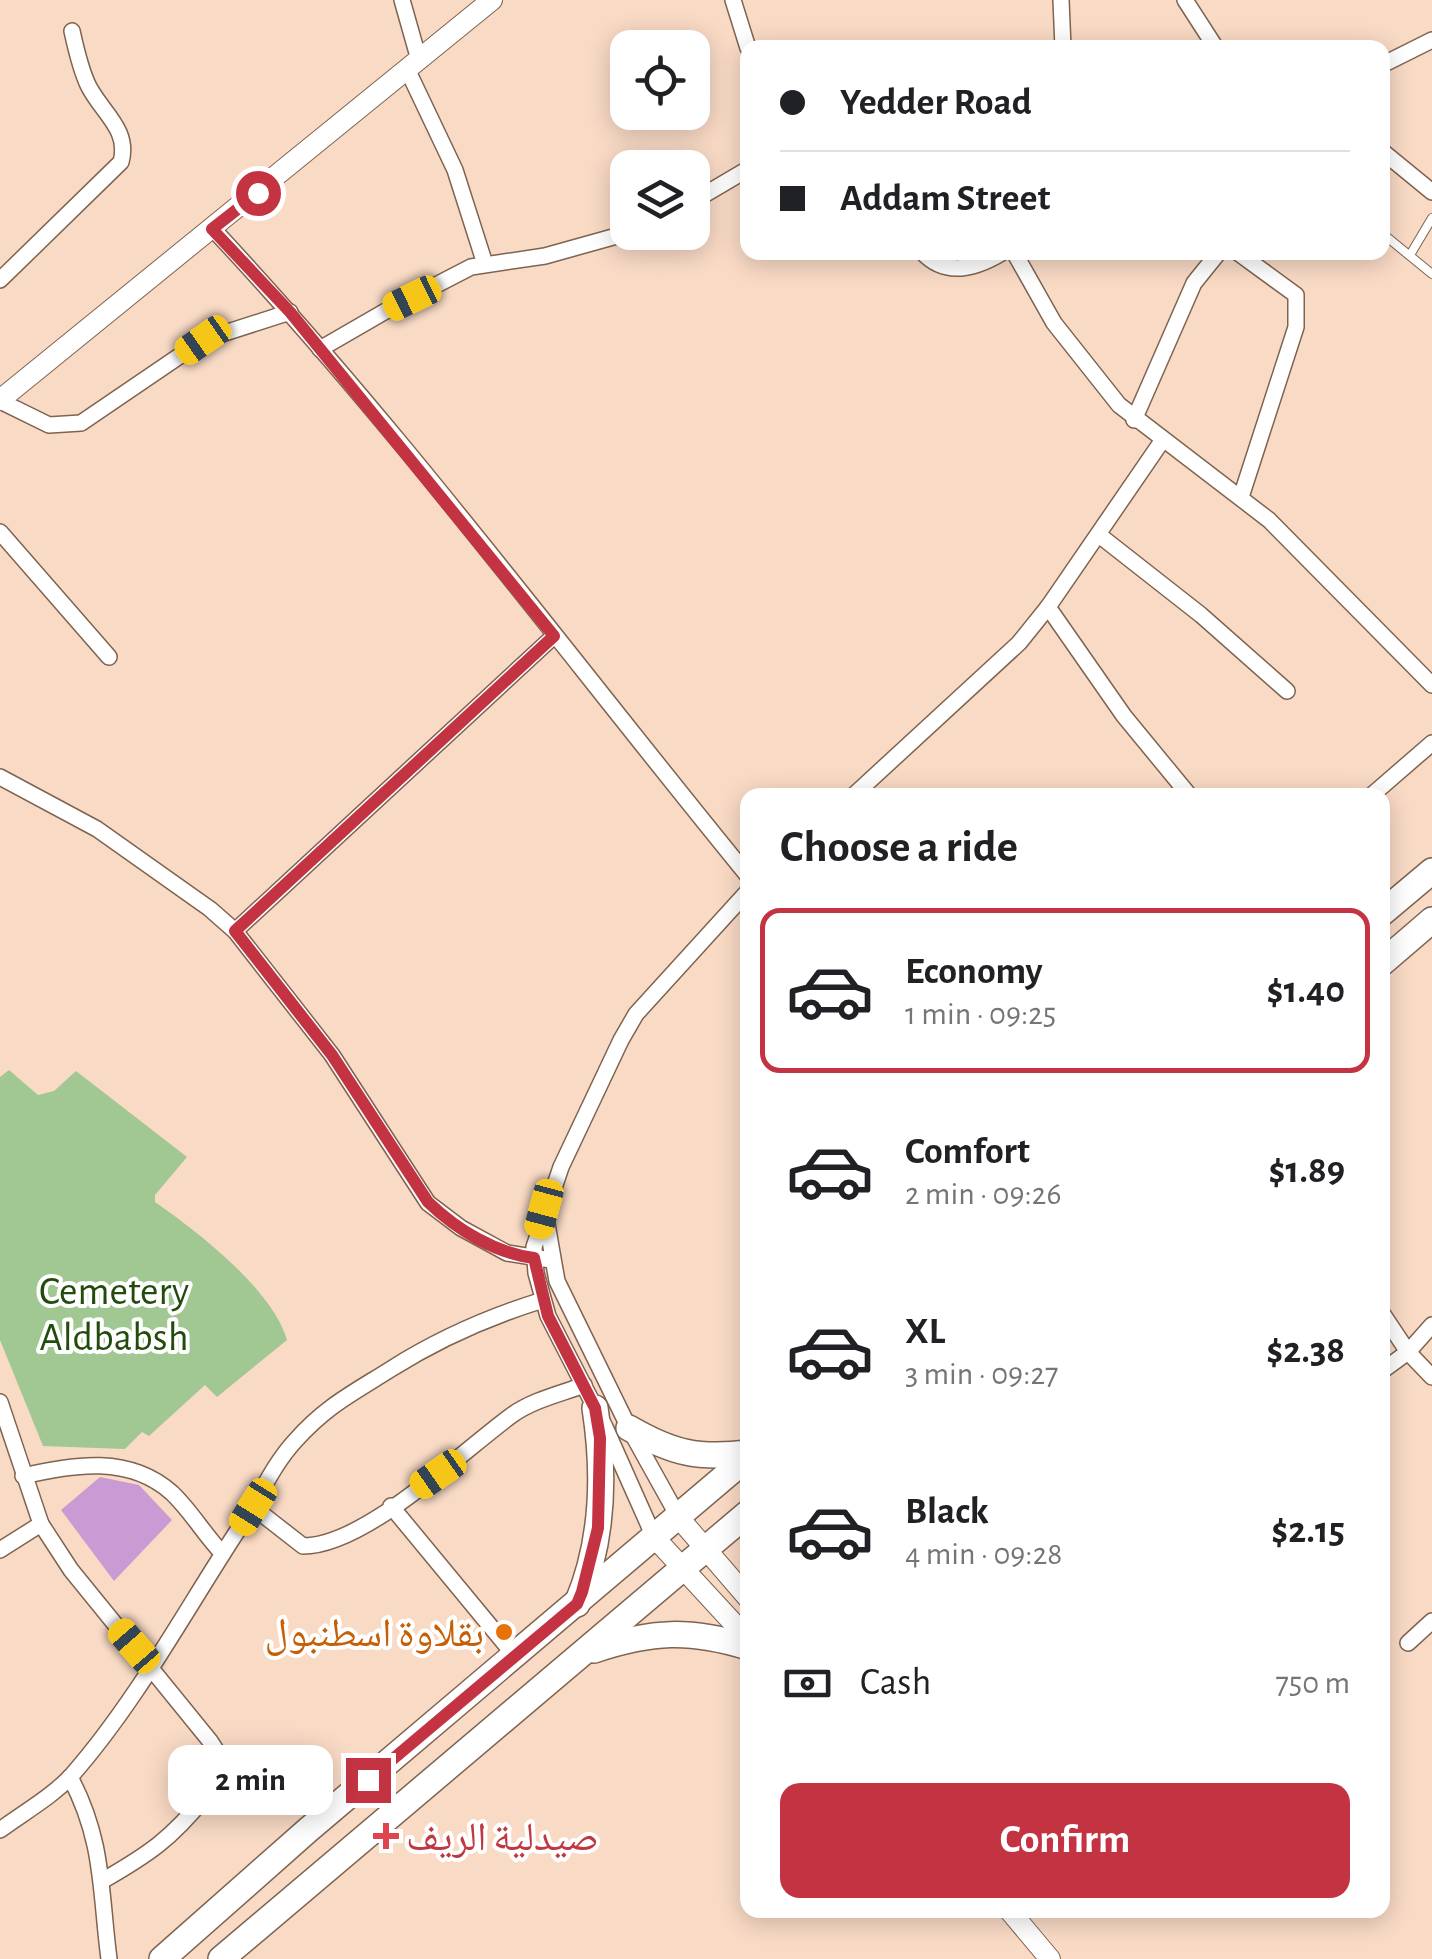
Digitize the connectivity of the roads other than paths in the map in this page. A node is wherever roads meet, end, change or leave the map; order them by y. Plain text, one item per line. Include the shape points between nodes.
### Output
1 (402, 0) edge
2 (492, 0) edge
3 (733, 0) edge
4 (1184, 0) edge
5 (1064, 2) edge
6 (72, 31) dead end
7 (746, 40) edge
8 (1063, 40) edge
9 (1211, 40) edge
10 (1432, 40) edge
11 (1390, 61) edge
12 (413, 65) junction
13 (1390, 158) edge
14 (740, 174) edge
15 (710, 191) edge
16 (1432, 192) edge
17 (1432, 218) edge
18 (212, 229) junction
19 (610, 238) edge
20 (1390, 240) edge
21 (1410, 256) junction
22 (931, 260) edge
23 (988, 260) edge
24 (1019, 260) edge
25 (1212, 260) edge
26 (1248, 260) edge
27 (485, 264) junction
28 (1432, 274) edge
29 (0, 280) edge
30 (290, 312) junction
31 (320, 349) junction
32 (0, 400) edge
33 (1134, 420) junction
34 (1162, 441) junction
35 (1241, 497) junction
36 (0, 532) edge
37 (1099, 534) junction
38 (1048, 607) junction
39 (554, 636) junction
40 (109, 658) dead end
41 (1432, 685) edge
42 (1286, 691) dead end
43 (1432, 743) edge
44 (0, 777) edge
45 (862, 788) edge
46 (1182, 788) edge
47 (1380, 788) edge
48 (740, 866) edge
49 (1432, 871) edge
50 (740, 900) edge
51 (1390, 906) edge
52 (1432, 920) edge
53 (235, 931) junction
54 (1390, 956) edge
55 (543, 1259) junction
56 (542, 1300) junction
57 (1390, 1325) edge
58 (1432, 1325) edge
59 (1408, 1352) junction
60 (1390, 1366) edge
61 (1432, 1378) edge
62 (590, 1397) junction
63 (0, 1402) edge
64 (629, 1428) junction
65 (5, 1438) edge
66 (740, 1455) edge
67 (740, 1462) edge
68 (23, 1476) junction
69 (392, 1506) junction
70 (253, 1507) junction
71 (678, 1518) junction
72 (740, 1520) edge
73 (41, 1524) junction
74 (654, 1536) junction
75 (0, 1550) edge
76 (706, 1551) junction
77 (222, 1553) junction
78 (682, 1570) junction
79 (740, 1589) edge
80 (577, 1604) junction
81 (1432, 1621) edge
82 (740, 1631) edge
83 (1408, 1643) dead end
84 (740, 1645) edge
85 (585, 1653) junction
86 (515, 1656) junction
87 (152, 1668) junction
88 (70, 1777) junction
89 (0, 1830) edge
90 (102, 1881) junction
91 (1016, 1918) edge
92 (109, 1959) edge
93 (162, 1959) edge
94 (221, 1959) edge
95 (1050, 1959) edge

1 - 12 street
2 - 12 street
3 - 7 street
4 - 9 street
5 - 8 street
6 - 29 street via 88,86 125,147 121,162
10 - 11 street
12 - 18 street
12 - 27 street
13 - 16 street
14 - 15 street
17 - 21 lane
18 - 30 street
18 - 32 street
19 - 27 street
20 - 21 lane
21 - 28 lane
22 - 23 street via 960,268
24 - 33 street via 1054,322
25 - 33 street via 1194,282
26 - 35 street via 1296,295 1296,327
27 - 31 street
30 - 31 street
30 - 32 street via 203,340 81,423 49,425
31 - 39 street
33 - 34 street
34 - 35 street
34 - 37 street
35 - 41 street
36 - 40 street
37 - 38 street
37 - 42 street
38 - 45 street via 1019,643
38 - 46 street
39 - 48 street
39 - 53 street
43 - 47 street
44 - 53 street via 144,859
49 - 51 main road
50 - 55 street via 636,1014 544,1209
52 - 54 main road
53 - 55 street via 332,1055 428,1202 506,1253
55 - 56 street
55 - 64 street
56 - 62 street
56 - 70 street via 442,1338 344,1395 280,1458
57 - 59 street
58 - 59 street
59 - 60 street
59 - 61 street
62 - 69 street via 514,1413
62 - 74 street
62 - 80 main road via 600,1438 600,1512
63 - 65 street
64 - 66 main road via 684,1454
64 - 71 street
65 - 68 street
67 - 71 main road
68 - 73 street
68 - 77 street via 85,1464 130,1469 169,1490
69 - 70 street via 363,1528 317,1546 295,1542
69 - 86 street
70 - 77 street
71 - 74 main road
71 - 76 street
72 - 76 main road
73 - 75 street
73 - 87 street
74 - 78 street
74 - 80 main road
76 - 78 main road
76 - 79 street
77 - 87 street
78 - 82 street
78 - 85 main road
80 - 86 main road
81 - 83 street
84 - 85 main road via 666,1633
85 - 94 main road
86 - 93 main road
87 - 88 street
87 - 90 street via 210,1741 221,1769 174,1834
88 - 89 street
88 - 90 street via 91,1821
90 - 92 street
91 - 95 street

